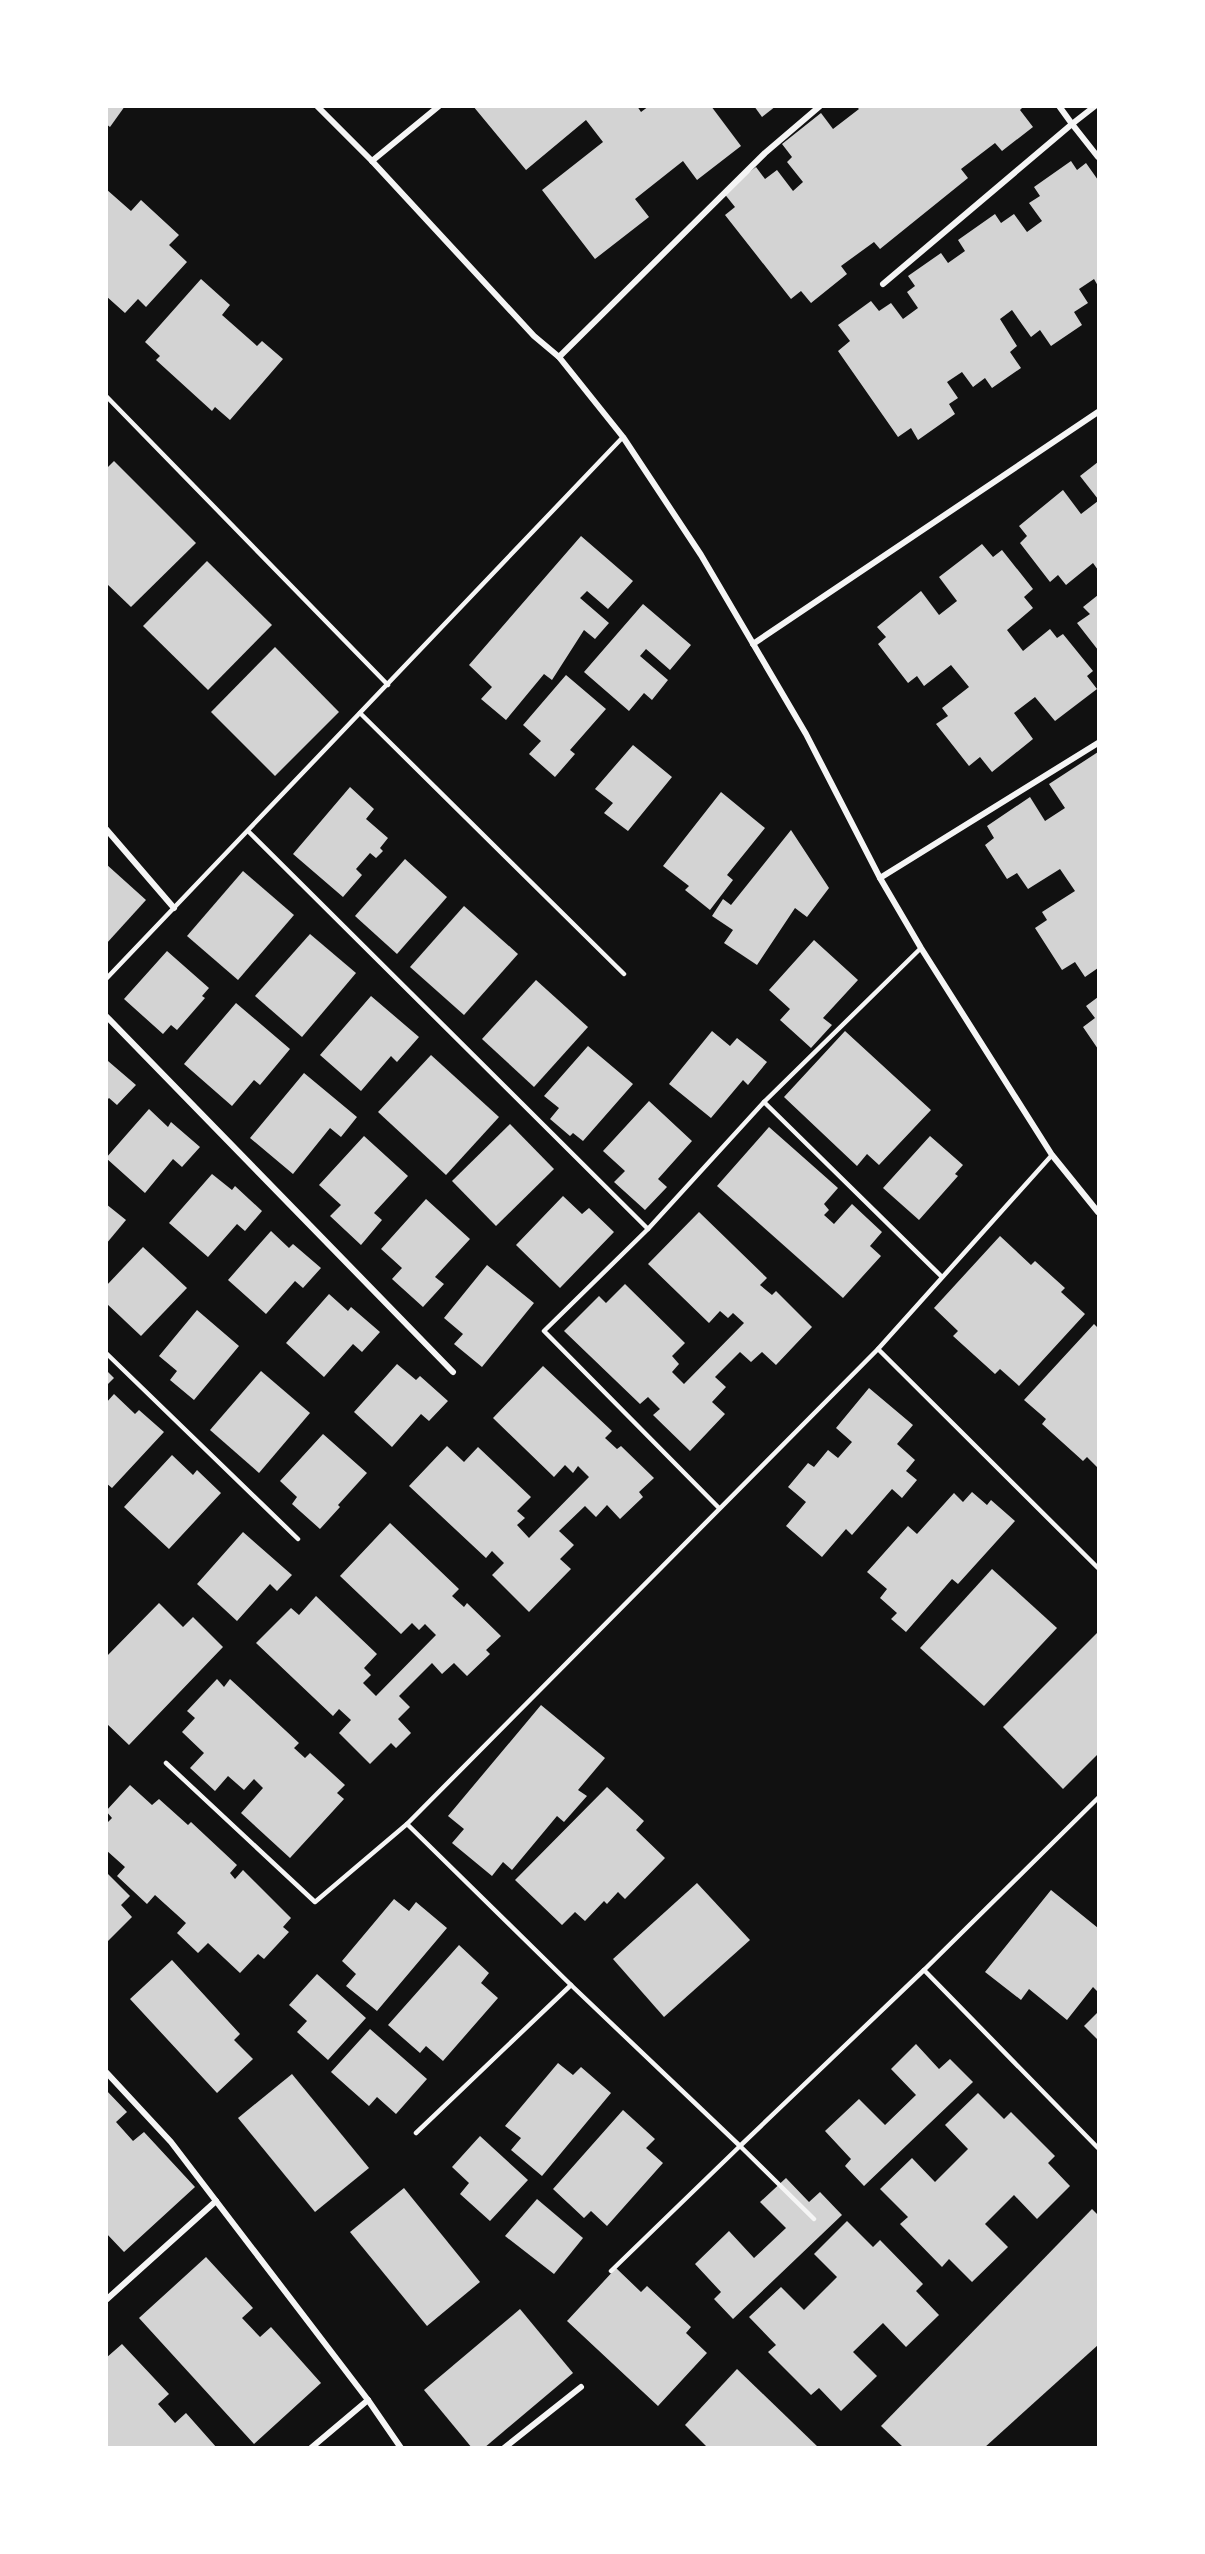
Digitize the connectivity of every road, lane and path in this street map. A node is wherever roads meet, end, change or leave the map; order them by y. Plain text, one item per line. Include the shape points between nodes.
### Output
1 (317, 106) edge
2 (439, 106) edge
3 (820, 106) edge
4 (1059, 106) edge
5 (1095, 106) edge
6 (1072, 124) junction
7 (1098, 157) edge
8 (372, 161) junction
9 (883, 284) dead end
10 (559, 357) junction
11 (106, 396) edge
12 (1098, 412) edge
13 (624, 437) junction
14 (753, 644) junction
15 (388, 685) junction
16 (360, 713) junction
17 (1098, 742) edge
18 (106, 829) edge
19 (248, 831) junction
20 (880, 878) junction
21 (174, 908) junction
22 (921, 948) junction
23 (624, 974) dead end
24 (106, 979) edge
25 (106, 1016) edge
26 (764, 1102) junction
27 (1052, 1155) junction
28 (1098, 1212) edge
29 (648, 1229) junction
30 (942, 1277) junction
31 (878, 1349) junction
32 (106, 1353) edge
33 (453, 1372) dead end
34 (719, 1509) junction
35 (298, 1539) dead end
36 (1098, 1568) edge
37 (166, 1763) dead end
38 (1098, 1798) edge
39 (407, 1824) junction
40 (924, 1970) junction
41 (571, 1985) junction
42 (106, 2072) edge
43 (416, 2133) dead end
44 (740, 2146) junction
45 (1098, 2148) edge
46 (216, 2201) junction
47 (814, 2219) dead end
48 (611, 2271) dead end
49 (106, 2300) edge
50 (581, 2387) dead end
51 (368, 2400) junction
52 (311, 2448) edge
53 (400, 2448) edge
54 (504, 2448) edge

1 - 8 street
2 - 8 street
3 - 10 street via 765,153
4 - 6 street
5 - 6 street
6 - 7 street
6 - 9 street
8 - 10 street via 534,336
10 - 13 street
11 - 15 lane
12 - 14 street
13 - 14 street
13 - 15 lane
14 - 20 street via 806,734
15 - 16 lane
16 - 19 lane
16 - 23 lane
17 - 20 street
18 - 21 street
19 - 21 lane
19 - 29 lane
20 - 22 street
21 - 24 lane
22 - 26 lane
22 - 27 street
25 - 33 street
26 - 29 lane
26 - 30 lane
27 - 28 street
27 - 30 lane
29 - 34 lane via 544,1331
30 - 31 lane
31 - 34 lane
31 - 36 lane
32 - 35 lane
34 - 39 lane
37 - 39 lane via 315,1902
38 - 40 lane
39 - 41 lane
40 - 44 lane
40 - 45 lane
41 - 43 lane
41 - 44 lane
42 - 46 street via 171,2142
44 - 47 lane
44 - 48 lane
46 - 49 street
46 - 51 street
50 - 54 street
51 - 52 street
51 - 53 street

